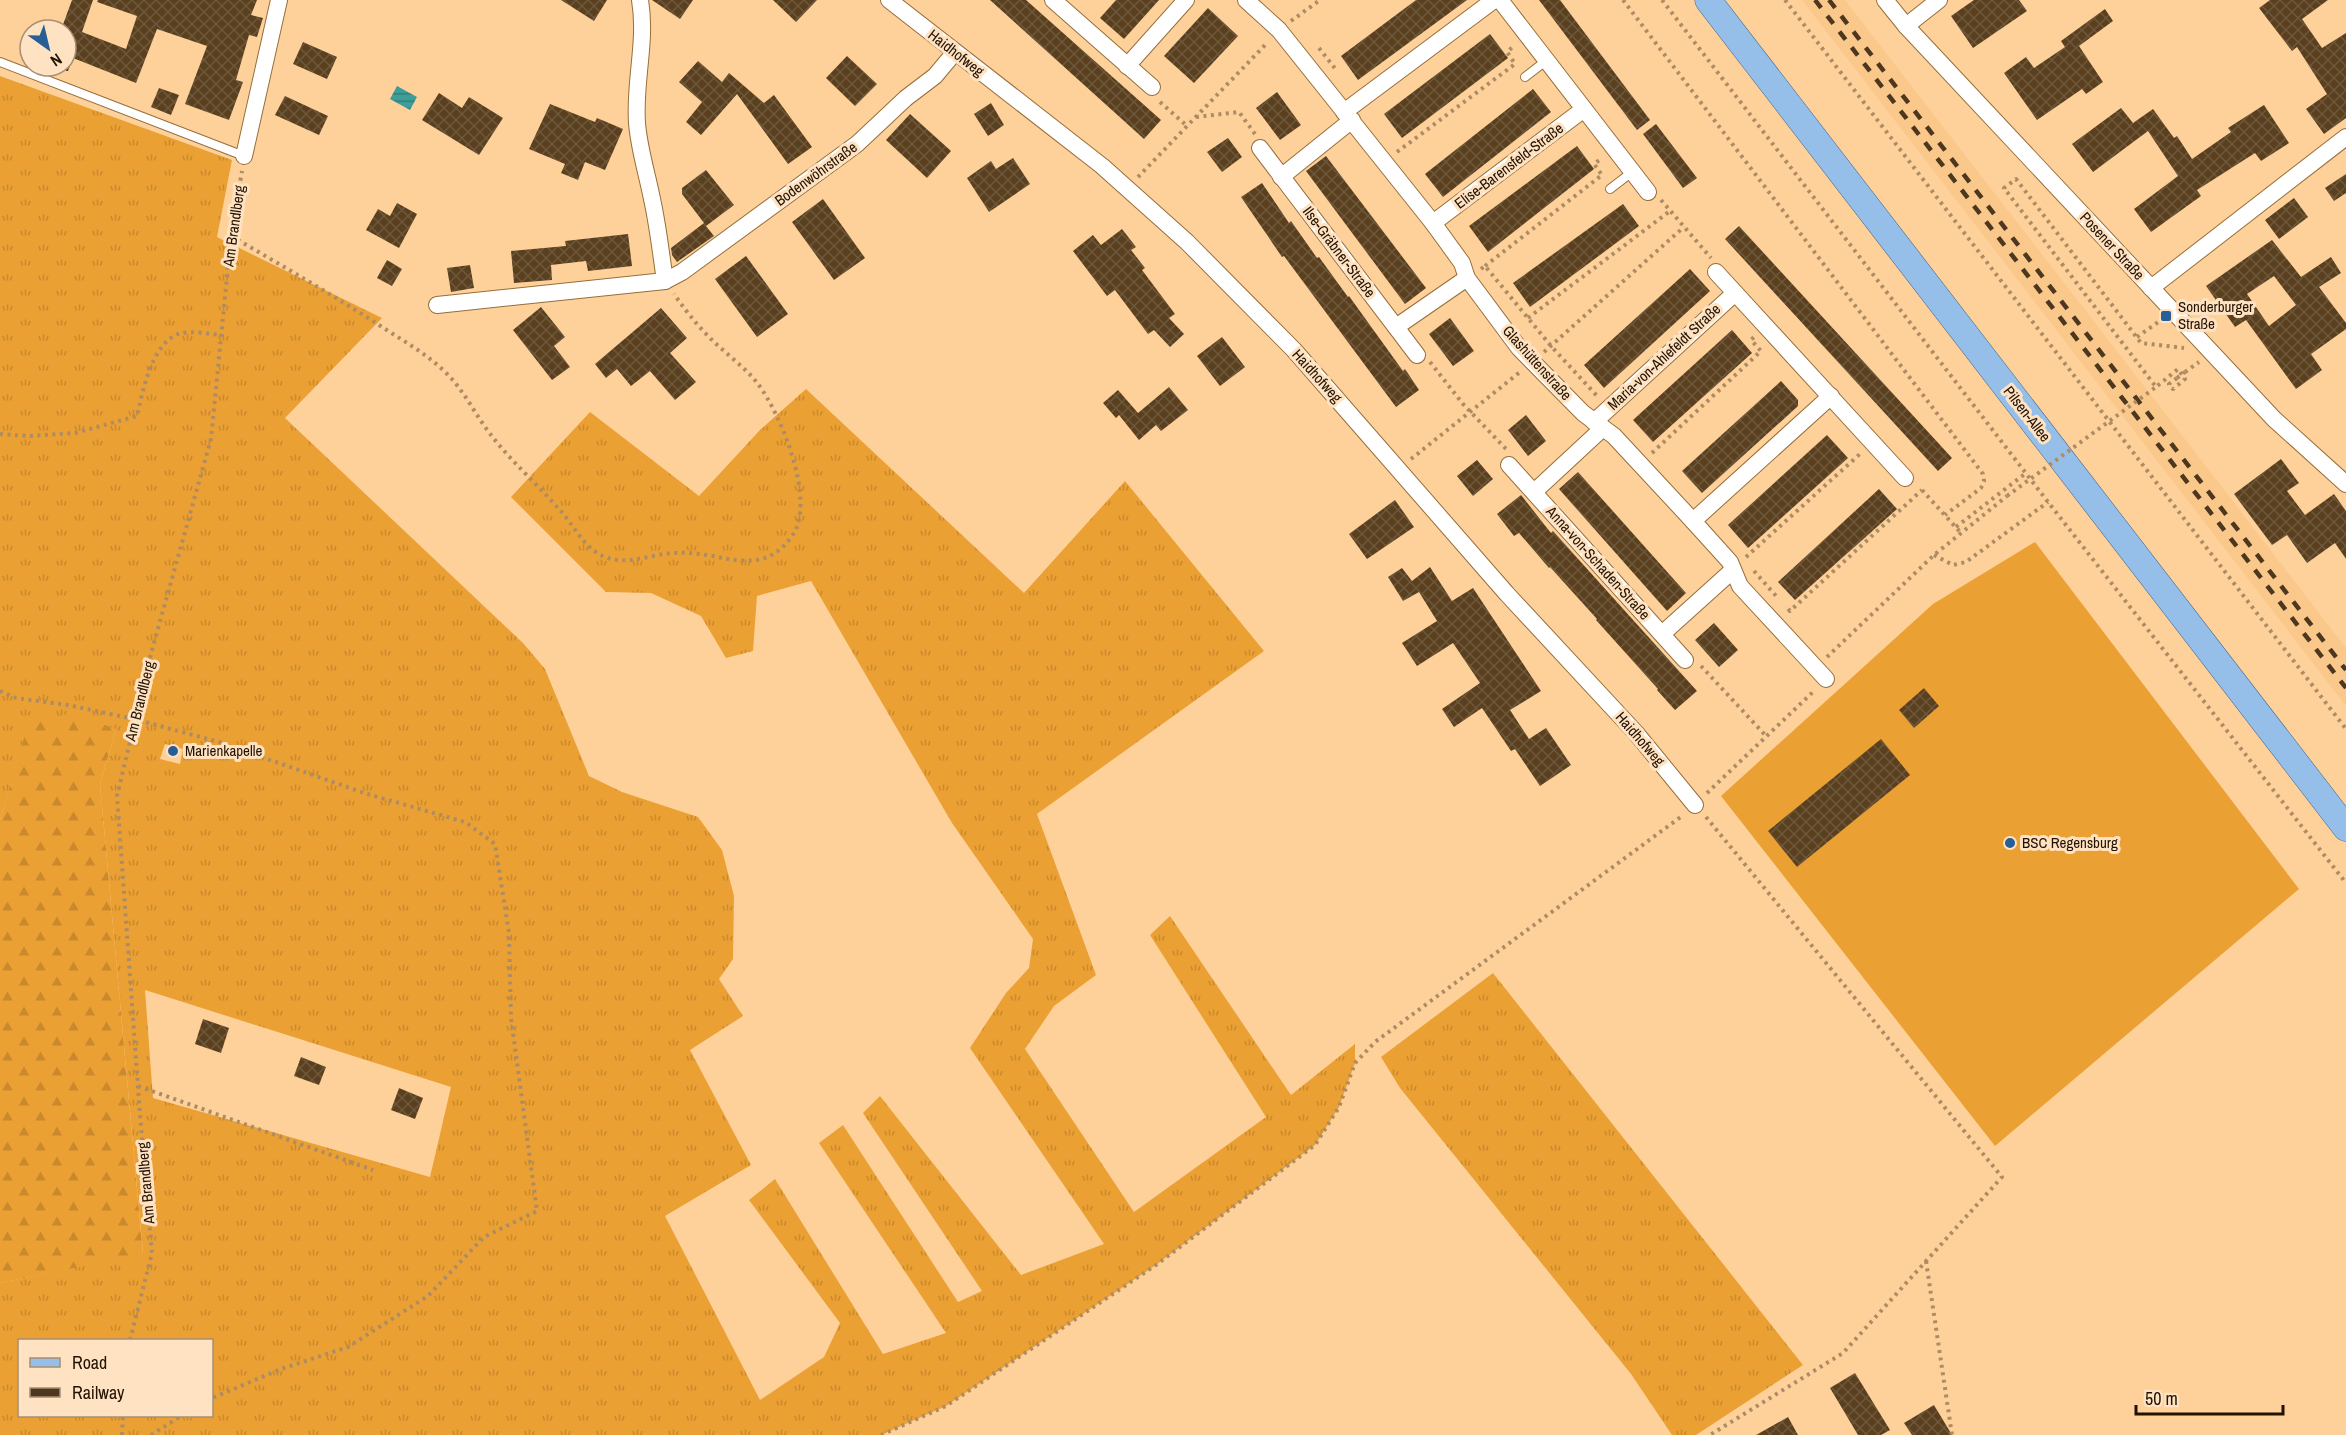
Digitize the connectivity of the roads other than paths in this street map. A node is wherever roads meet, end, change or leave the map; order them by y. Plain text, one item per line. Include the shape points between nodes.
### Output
1 (279, 0) edge
2 (640, 0) edge
3 (889, 0) edge
4 (1053, 0) edge
5 (1186, 0) edge
6 (1246, 0) edge
7 (1494, 0) edge
8 (1500, 0) edge
9 (1708, 0) edge
10 (1885, 0) edge
11 (1939, 0) edge
12 (1906, 26) junction
13 (955, 52) junction
14 (1547, 60) junction
15 (0, 62) edge
16 (1127, 66) junction
17 (1525, 77) dead end
18 (1152, 87) road end
19 (1584, 109) junction
20 (1348, 116) junction
21 (2346, 137) edge
22 (1260, 148) road end
23 (244, 156) joint
24 (1632, 172) junction
25 (1281, 177) junction
26 (1610, 189) dead end
27 (1648, 192) road end
28 (1433, 223) junction
29 (1716, 272) road end
30 (1467, 278) junction
31 (665, 281) junction
32 (2151, 288) junction
33 (1735, 293) junction
34 (436, 305) dead end
35 (1396, 327) junction
36 (1417, 356) road end
37 (1831, 396) junction
38 (1599, 425) junction
39 (1509, 465) road end
40 (1905, 478) road end
41 (2346, 484) edge
42 (1534, 492) junction
43 (1693, 521) junction
44 (1738, 565) junction
45 (1662, 634) junction
46 (1685, 660) road end
47 (1821, 674) road end
48 (1695, 805) road end
49 (2346, 828) edge

1 - 23 street
2 - 31 street via 643,42 636,88 637,122
3 - 13 street, Haidhofweg
4 - 16 street
5 - 16 street
6 - 20 street, Glashüttenstraße via 1280,30
7 - 20 street
8 - 14 street
9 - 49 main road, Pilsen-Allee
10 - 12 street, Posener Straße
11 - 12 street
12 - 32 street, Posener Straße
13 - 31 street, Bodenwöhrstraße via 935,76 857,144
13 - 48 street, Haidhofweg via 1102,166 1187,242 1294,350 1507,594 1636,733
14 - 17 lane
14 - 19 street
15 - 23 lane
16 - 18 street
19 - 24 street
19 - 28 street, Elise-Barensfeld-Straße
20 - 25 street
20 - 28 street, Glashüttenstraße
21 - 32 street
22 - 25 street, Ilse-Gräbner-Straße
24 - 26 lane
24 - 27 street
25 - 35 street, Ilse-Gräbner-Straße
28 - 30 street, Glashüttenstraße via 1462,263
29 - 33 street, Maria-von-Ahlefeldt Straße
30 - 35 street
30 - 38 street, Glashüttenstraße via 1532,363
31 - 34 street, Bodenwöhrstraße
32 - 41 street, Posener Straße via 2274,419
33 - 37 street, Maria-von-Ahlefeldt Straße
33 - 38 street, Maria-von-Ahlefeldt Straße via 1608,409
35 - 36 street, Ilse-Gräbner-Straße
37 - 40 street, Maria-von-Ahlefeldt Straße
37 - 43 street
38 - 42 street, Anna-von-Schaden-Straße
38 - 43 street, Glashüttenstraße via 1614,436
39 - 42 street, Anna-von-Schaden-Straße
42 - 45 street, Anna-von-Schaden-Straße
43 - 44 street, Glashüttenstraße via 1730,562
44 - 45 street
44 - 47 street, Glashüttenstraße via 1740,586
45 - 46 street, Anna-von-Schaden-Straße

